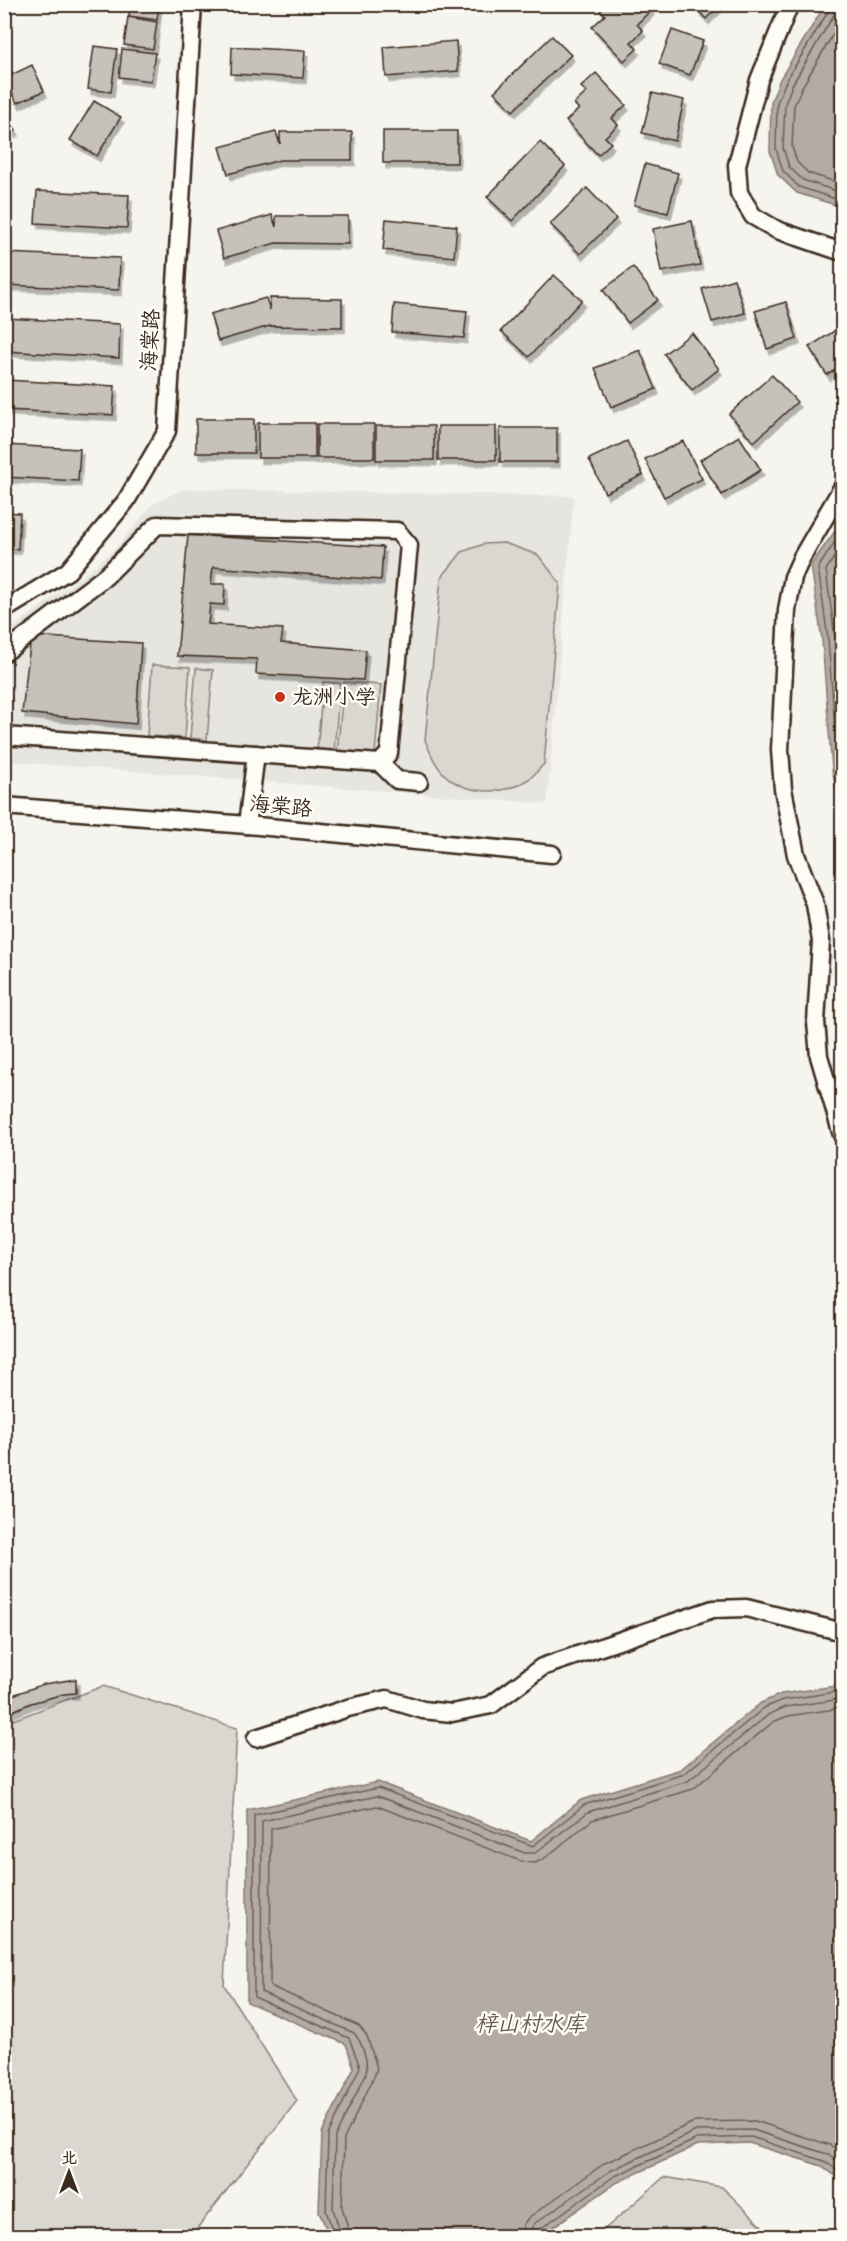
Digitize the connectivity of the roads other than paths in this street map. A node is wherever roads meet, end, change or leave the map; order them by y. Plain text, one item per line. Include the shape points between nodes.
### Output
1 (193, 4) edge
2 (790, 4) edge
3 (843, 252) edge
4 (843, 488) edge
5 (4, 610) edge
6 (4, 653) edge
7 (4, 736) edge
8 (256, 754) junction
9 (380, 763) junction
10 (419, 782) dead end
11 (4, 806) edge
12 (248, 825) junction
13 (552, 854) dead end
14 (843, 1135) edge
15 (843, 1629) edge
16 (256, 1738) dead end

1 - 5 street, 海棠路 via 167,431 126,501 68,571
2 - 3 street via 756,91 737,165 739,192 753,216 777,230
4 - 14 street via 793,578 787,610 780,750 796,855 815,904 821,941 816,1022 819,1056
6 - 9 street via 106,576 157,525 398,531 409,545 389,753
7 - 8 street
8 - 9 street
8 - 12 street
9 - 10 street via 398,780
11 - 12 street, 海棠路
12 - 13 street, 海棠路
15 - 16 street via 746,1608 713,1609 542,1667 491,1705 452,1713 423,1710 387,1699

